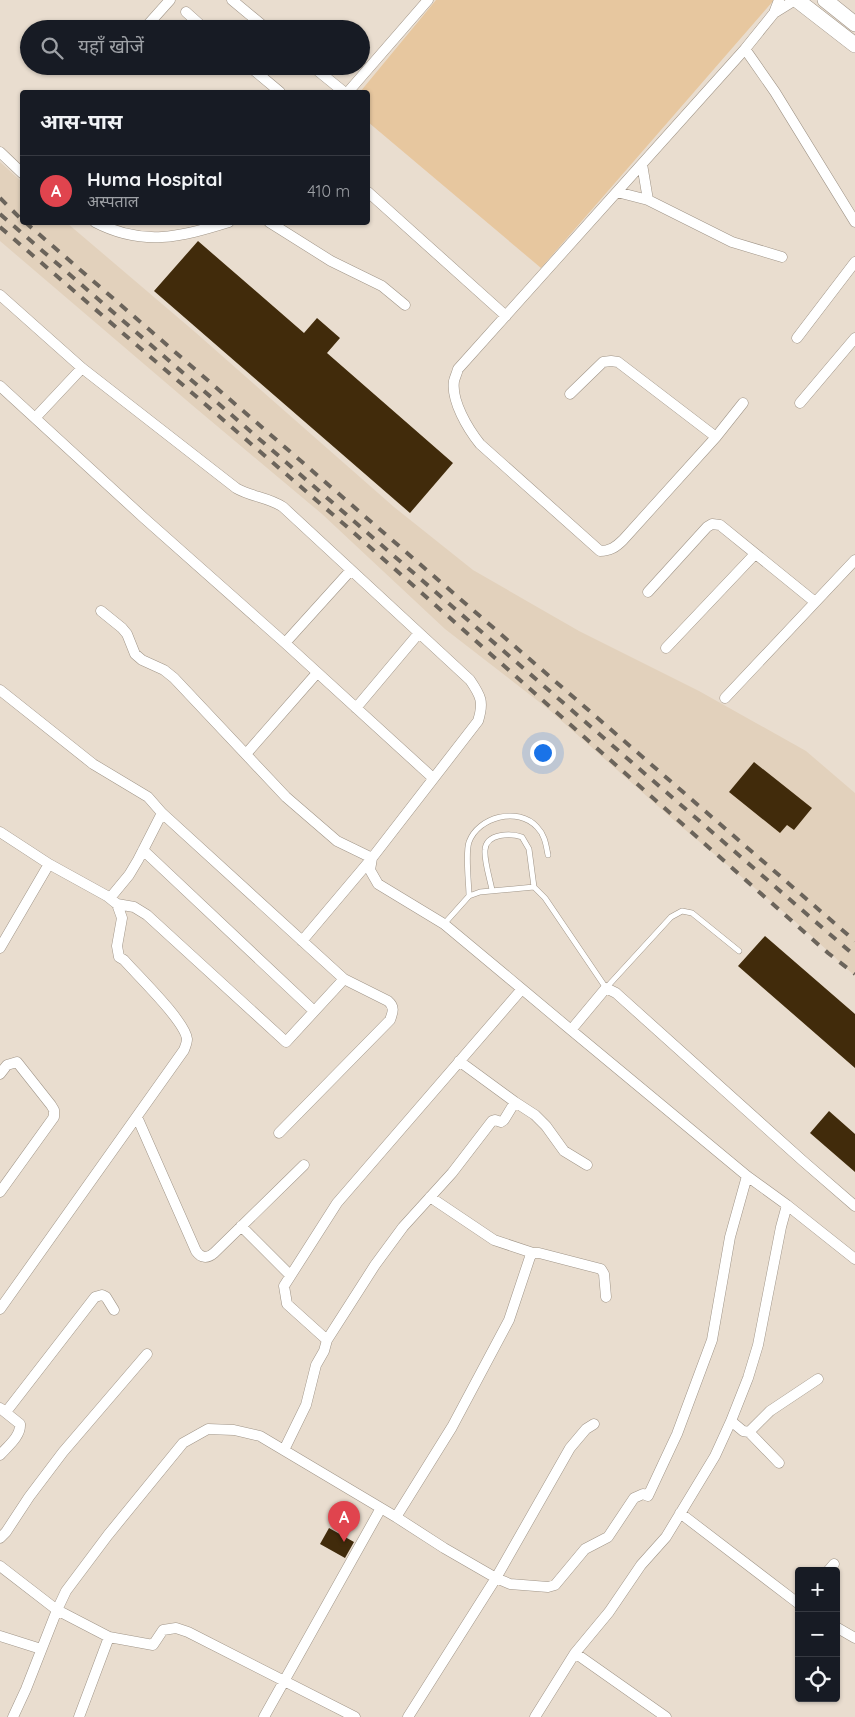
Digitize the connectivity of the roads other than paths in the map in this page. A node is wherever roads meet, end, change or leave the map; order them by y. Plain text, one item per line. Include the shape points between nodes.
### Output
1 (170, 0) edge
2 (232, 0) edge
3 (428, 0) edge
4 (779, 0) edge
5 (796, 0) edge
6 (825, 0) edge
7 (186, 12) dead end
8 (774, 13) junction
9 (152, 20) edge
10 (195, 20) edge
11 (255, 20) edge
12 (855, 24) edge
13 (855, 45) edge
14 (745, 49) junction
15 (370, 67) edge
16 (260, 75) edge
17 (323, 75) edge
18 (363, 75) edge
19 (278, 90) edge
20 (342, 90) edge
21 (350, 90) edge
22 (0, 152) edge
23 (642, 164) junction
24 (20, 171) edge
25 (617, 192) junction
26 (370, 194) edge
27 (648, 200) junction
28 (855, 222) edge
29 (103, 225) edge
30 (209, 225) edge
31 (274, 225) edge
32 (782, 256) dead end
33 (855, 262) edge
34 (0, 295) edge
35 (405, 304) dead end
36 (506, 316) junction
37 (797, 338) dead end
38 (855, 338) edge
39 (82, 368) junction
40 (0, 386) edge
41 (570, 394) dead end
42 (743, 403) dead end
43 (800, 403) dead end
44 (36, 417) junction
45 (716, 437) junction
46 (755, 554) junction
47 (855, 560) edge
48 (351, 570) junction
49 (648, 592) dead end
50 (815, 602) junction
51 (101, 611) dead end
52 (419, 633) junction
53 (285, 643) junction
54 (666, 648) dead end
55 (318, 673) junction
56 (0, 690) edge
57 (725, 698) dead end
58 (356, 708) junction
59 (246, 754) junction
60 (433, 778) junction
61 (162, 812) junction
62 (0, 832) edge
63 (143, 850) junction
64 (548, 855) dead end
65 (372, 858) junction
66 (49, 864) junction
67 (534, 887) junction
68 (492, 890) junction
69 (469, 896) junction
70 (114, 901) junction
71 (444, 924) junction
72 (302, 941) junction
73 (0, 948) edge
74 (739, 951) dead end
75 (344, 979) junction
76 (522, 988) junction
77 (606, 988) junction
78 (314, 1011) junction
79 (571, 1030) junction
80 (459, 1061) junction
81 (0, 1074) edge
82 (516, 1102) junction
83 (136, 1117) junction
84 (279, 1133) dead end
85 (304, 1165) dead end
86 (588, 1165) dead end
87 (747, 1176) junction
88 (0, 1192) edge
89 (430, 1197) junction
90 (787, 1205) junction
91 (855, 1206) edge
92 (241, 1226) junction
93 (533, 1253) junction
94 (855, 1259) edge
95 (290, 1275) junction
96 (606, 1297) dead end
97 (0, 1309) edge
98 (114, 1310) dead end
99 (327, 1340) junction
100 (147, 1354) dead end
101 (818, 1379) dead end
102 (3, 1410) edge
103 (731, 1421) junction
104 (594, 1424) dead end
105 (749, 1432) junction
106 (284, 1450) junction
107 (0, 1455) edge
108 (779, 1463) dead end
109 (381, 1508) junction
110 (680, 1513) junction
111 (396, 1517) junction
112 (0, 1538) edge
113 (0, 1566) edge
114 (496, 1578) junction
115 (795, 1601) edge
116 (57, 1610) junction
117 (840, 1629) edge
118 (0, 1636) edge
119 (110, 1637) junction
120 (855, 1638) edge
121 (41, 1649) junction
122 (575, 1653) junction
123 (286, 1680) junction
124 (330, 1705) junction
125 (12, 1717) edge
126 (79, 1717) edge
127 (264, 1717) edge
128 (330, 1717) edge
129 (355, 1717) edge
130 (408, 1717) edge
131 (535, 1717) edge
132 (666, 1717) edge

1 - 9 street
2 - 11 street
3 - 15 street
4 - 8 street
5 - 8 street
5 - 13 main road
6 - 12 main road
7 - 10 street
8 - 14 street
14 - 23 street
14 - 28 street via 776,92
16 - 19 street
17 - 20 street
18 - 21 street
22 - 24 street
23 - 25 street
23 - 27 street
25 - 27 street
25 - 36 street
26 - 36 street
27 - 32 street via 732,242
29 - 30 street via 127,235 152,238 182,236
31 - 35 street via 331,261 382,286
33 - 37 street
34 - 39 street
36 - 45 street via 458,369 455,394 462,416 480,444 600,551 607,551 623,540
38 - 43 street
39 - 44 street
39 - 48 street via 236,488 283,507
40 - 44 street
41 - 45 street via 603,362 618,362
42 - 45 street
44 - 53 street
46 - 49 street via 720,525 712,524
46 - 50 street
46 - 54 street
47 - 50 street
48 - 52 street
48 - 53 street
50 - 57 street
51 - 59 street via 127,634 135,654 174,678
52 - 58 street
52 - 60 street via 470,680 477,690 482,709 478,721
53 - 55 street
55 - 58 street
55 - 59 street
56 - 61 street via 93,764 148,797
58 - 60 street
59 - 65 street via 286,797 337,841
60 - 65 street
61 - 63 street
61 - 72 street
62 - 66 street
63 - 70 street
63 - 78 street
64 - 69 lane via 544,836 532,822 521,816 487,821 478,827 469,842
65 - 71 street via 370,870 378,884
65 - 72 street
66 - 70 street
66 - 73 street
67 - 68 lane
67 - 68 lane via 526,842 522,837 510,834 494,838 485,849
67 - 77 lane via 545,898
68 - 69 lane
69 - 71 lane
70 - 78 street via 147,915 286,1042
70 - 83 street via 122,918 116,946 119,957 175,1017 187,1040 184,1050
71 - 76 street
72 - 75 street
74 - 77 lane via 692,913 682,911 671,917
75 - 78 street
75 - 84 street via 388,1001 394,1011 390,1020
76 - 79 street
76 - 80 street
77 - 79 street
77 - 91 street via 616,993
79 - 87 street
80 - 82 street
80 - 95 street via 337,1203
81 - 88 street via 7,1064 17,1062 51,1105 54,1117
82 - 86 street via 546,1126 564,1151
82 - 89 street via 504,1120 492,1121
83 - 92 street via 199,1255 209,1257
83 - 97 street
85 - 92 street
87 - 90 street
87 - 114 street via 730,1237 712,1340 677,1434 648,1496 643,1494 634,1498 608,1536 586,1550 555,1585 510,1584
89 - 93 street via 494,1240
89 - 99 street via 375,1265
90 - 94 street
90 - 103 street via 758,1345
92 - 95 street
93 - 96 street via 601,1269
93 - 111 street via 509,1320 452,1427
95 - 99 street via 284,1286 287,1304
98 - 102 street via 106,1297 95,1297
99 - 106 street via 316,1365 306,1405
100 - 112 street via 63,1452
101 - 105 street via 770,1411
102 - 107 street via 21,1427
103 - 105 street
103 - 110 street via 715,1456
104 - 114 street via 570,1448
105 - 108 street
106 - 109 street
106 - 116 street via 260,1436 234,1430 208,1429 183,1443 108,1535 66,1591
109 - 111 street
109 - 123 street
110 - 115 street
110 - 122 street via 609,1612
111 - 114 street
113 - 116 street
114 - 130 street
116 - 119 street
116 - 121 street
117 - 120 street
118 - 121 street
119 - 123 street via 153,1645 163,1630 176,1628
119 - 126 street
121 - 125 street
122 - 131 street
122 - 132 street
123 - 124 street
123 - 127 street
124 - 128 street
124 - 129 street

